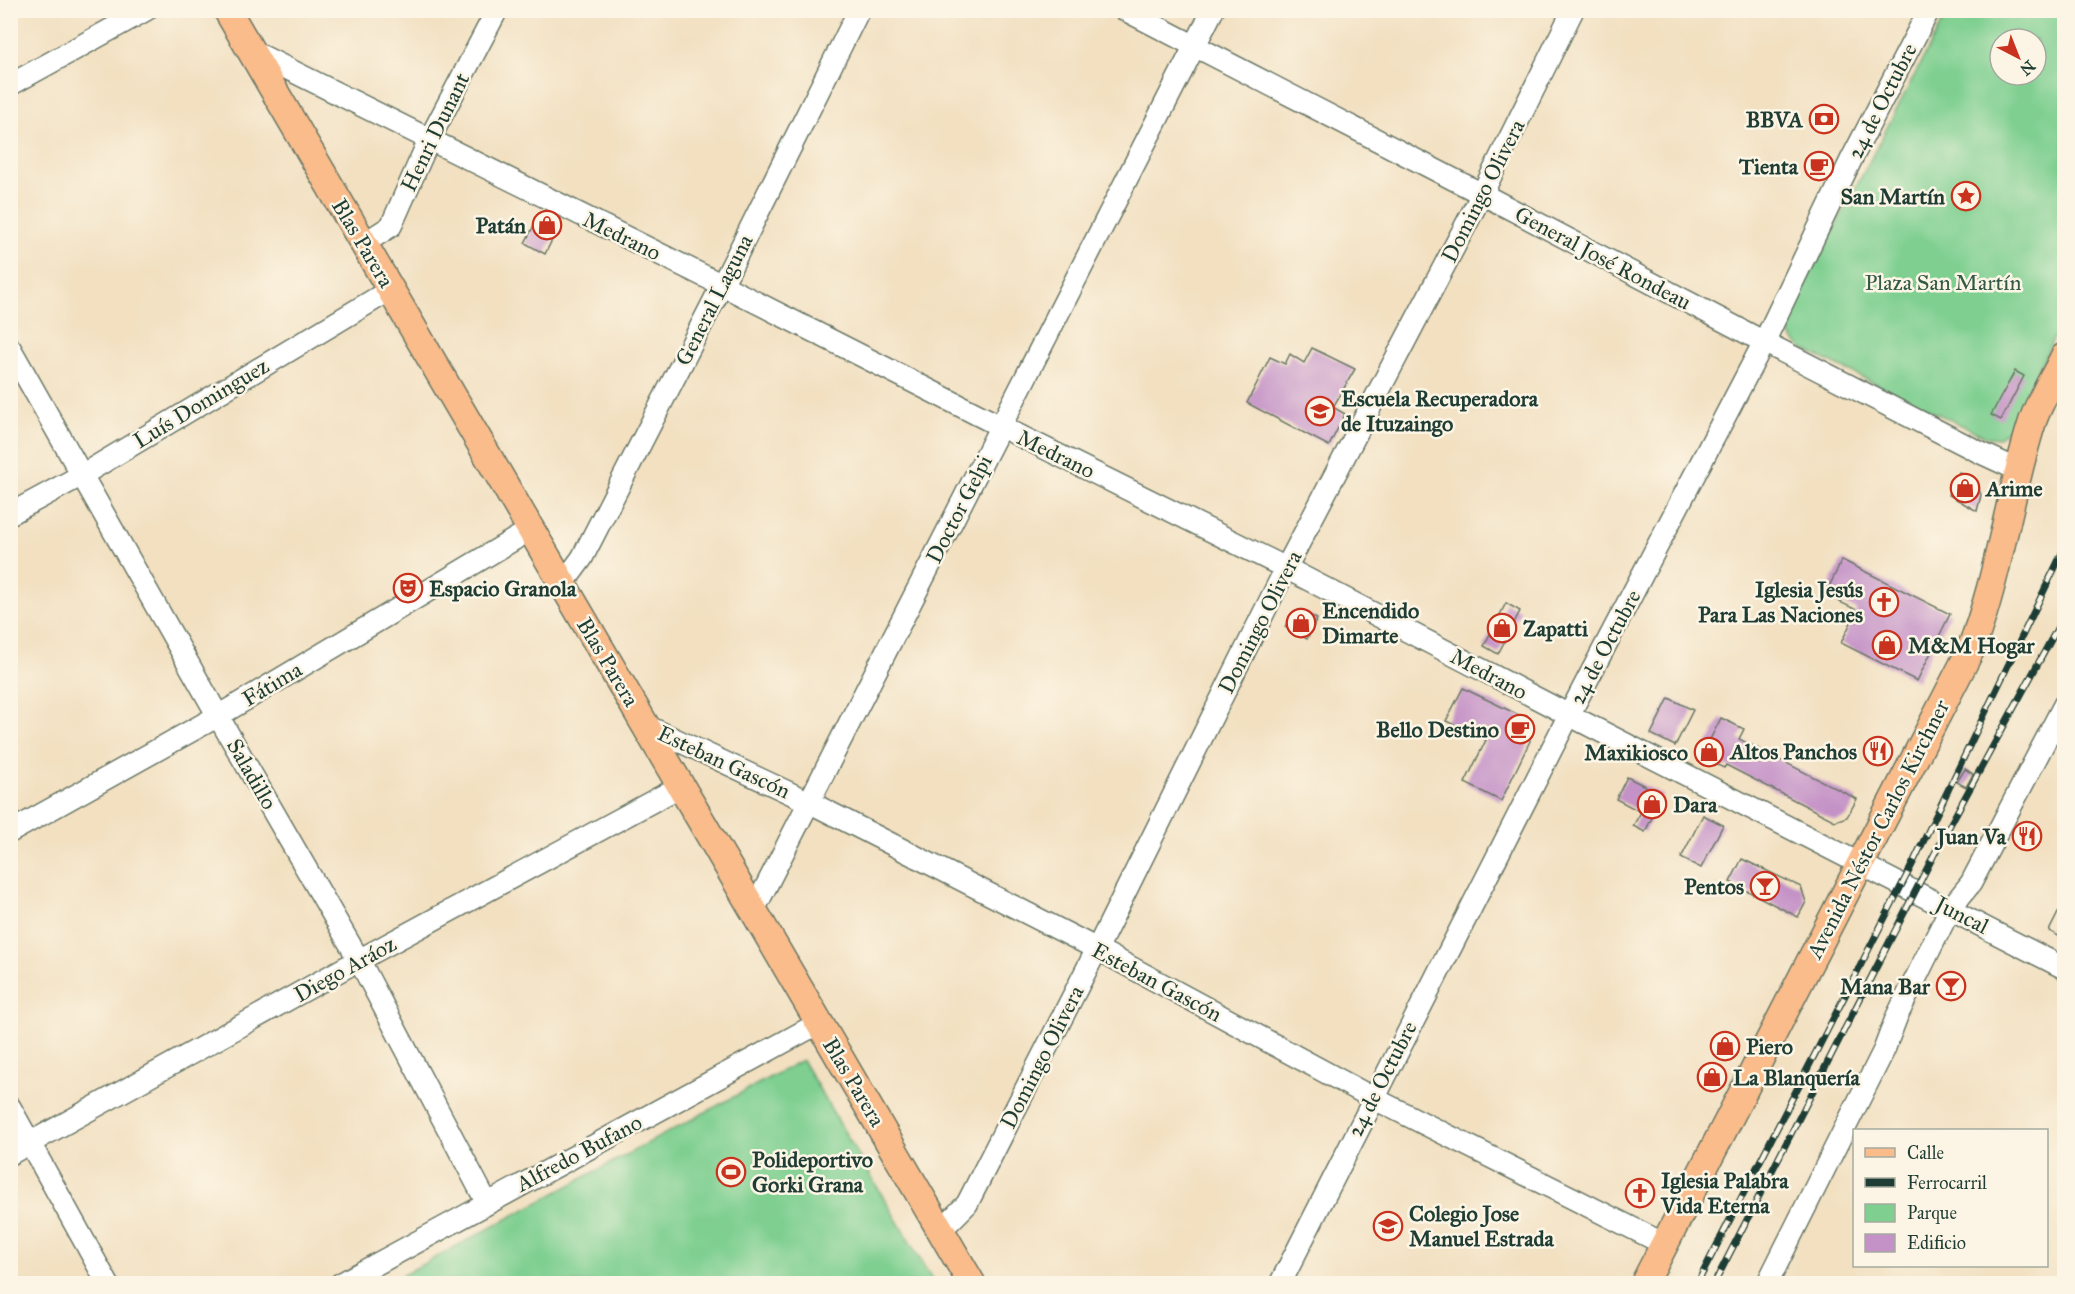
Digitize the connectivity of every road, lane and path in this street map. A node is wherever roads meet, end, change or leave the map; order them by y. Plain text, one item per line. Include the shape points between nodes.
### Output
1 (146, 10) edge
2 (227, 10) edge
3 (497, 10) edge
4 (859, 10) edge
5 (1125, 10) edge
6 (1213, 10) edge
7 (1573, 10) edge
8 (1929, 10) edge
9 (1194, 46) junction
10 (250, 50) junction
11 (10, 85) edge
12 (429, 140) junction
13 (1482, 194) junction
14 (363, 244) junction
15 (722, 285) junction
16 (390, 290) junction
17 (1764, 342) junction
18 (10, 348) edge
19 (2064, 357) edge
20 (1002, 428) junction
21 (2018, 470) junction
22 (82, 475) junction
23 (10, 514) edge
24 (530, 530) junction
25 (1286, 568) junction
26 (562, 585) junction
27 (2064, 705) edge
28 (1569, 715) junction
29 (218, 716) junction
30 (647, 726) junction
31 (681, 786) junction
32 (809, 802) junction
33 (10, 832) edge
34 (1859, 863) junction
35 (753, 912) junction
36 (1957, 912) junction
37 (1097, 949) junction
38 (359, 960) junction
39 (2064, 968) edge
40 (819, 1023) junction
41 (1373, 1098) junction
42 (10, 1107) edge
43 (30, 1144) junction
44 (10, 1154) edge
45 (487, 1203) junction
46 (941, 1230) junction
47 (1664, 1244) junction
48 (108, 1284) edge
49 (340, 1284) edge
50 (972, 1284) edge
51 (1280, 1284) edge
52 (1644, 1284) edge
53 (1767, 1284) edge

1 - 11 street
2 - 10 main road, Blas Parera
3 - 12 street, Henri Dunant
4 - 15 street, General Laguna
5 - 9 street, General José Rondeau
6 - 9 street, Doctor Gelpi
7 - 13 street, Domingo Olivera
8 - 17 street, 24 de Octubre via 1852,158
9 - 13 street, General José Rondeau
9 - 20 street, Doctor Gelpi
10 - 12 street, Medrano
10 - 14 main road, Blas Parera
12 - 14 street, Henri Dunant via 391,226
12 - 15 street, Medrano
13 - 17 street, General José Rondeau
13 - 25 street, Domingo Olivera
14 - 16 main road, Blas Parera
15 - 20 street, Medrano
15 - 26 street, General Laguna via 582,558
16 - 22 street, Luís Dominguez
16 - 24 main road, Blas Parera
17 - 21 street, General José Rondeau
17 - 28 street, 24 de Octubre
18 - 22 street, Saladillo
19 - 21 main road, Avenida Néstor Carlos Kirchner via 2033,420
20 - 25 street, Medrano
20 - 32 street, Doctor Gelpi
21 - 34 main road, Avenida Néstor Carlos Kirchner via 1983,618 1970,651
22 - 23 street, Luís Dominguez
22 - 29 street, Saladillo
24 - 26 main road, Blas Parera
24 - 29 street, Fátima
25 - 28 street, Medrano
25 - 37 street, Domingo Olivera
26 - 30 main road, Blas Parera
27 - 36 street
28 - 34 street, Medrano
28 - 41 street, 24 de Octubre
29 - 33 street, Fátima
29 - 38 street, Saladillo
30 - 31 main road, Blas Parera
30 - 32 street, Esteban Gascón
31 - 35 main road, Blas Parera
31 - 38 street, Diego Aráoz
32 - 35 street, Doctor Gelpi
32 - 37 street, Esteban Gascón
34 - 36 street, Juncal
34 - 47 main road, Avenida Néstor Carlos Kirchner
35 - 40 main road, Blas Parera
36 - 39 street, Juncal
36 - 53 street via 1898,1016
37 - 41 street, Esteban Gascón
37 - 46 street, Domingo Olivera via 967,1204
38 - 43 street, Diego Aráoz
38 - 45 street, Saladillo
40 - 45 street, Alfredo Bufano
40 - 46 main road, Blas Parera
41 - 47 street, Esteban Gascón
41 - 51 street, 24 de Octubre
42 - 43 street
43 - 44 street, Diego Aráoz
43 - 48 street
45 - 49 street, Alfredo Bufano
46 - 50 main road, Blas Parera
47 - 52 main road, Avenida Néstor Carlos Kirchner

